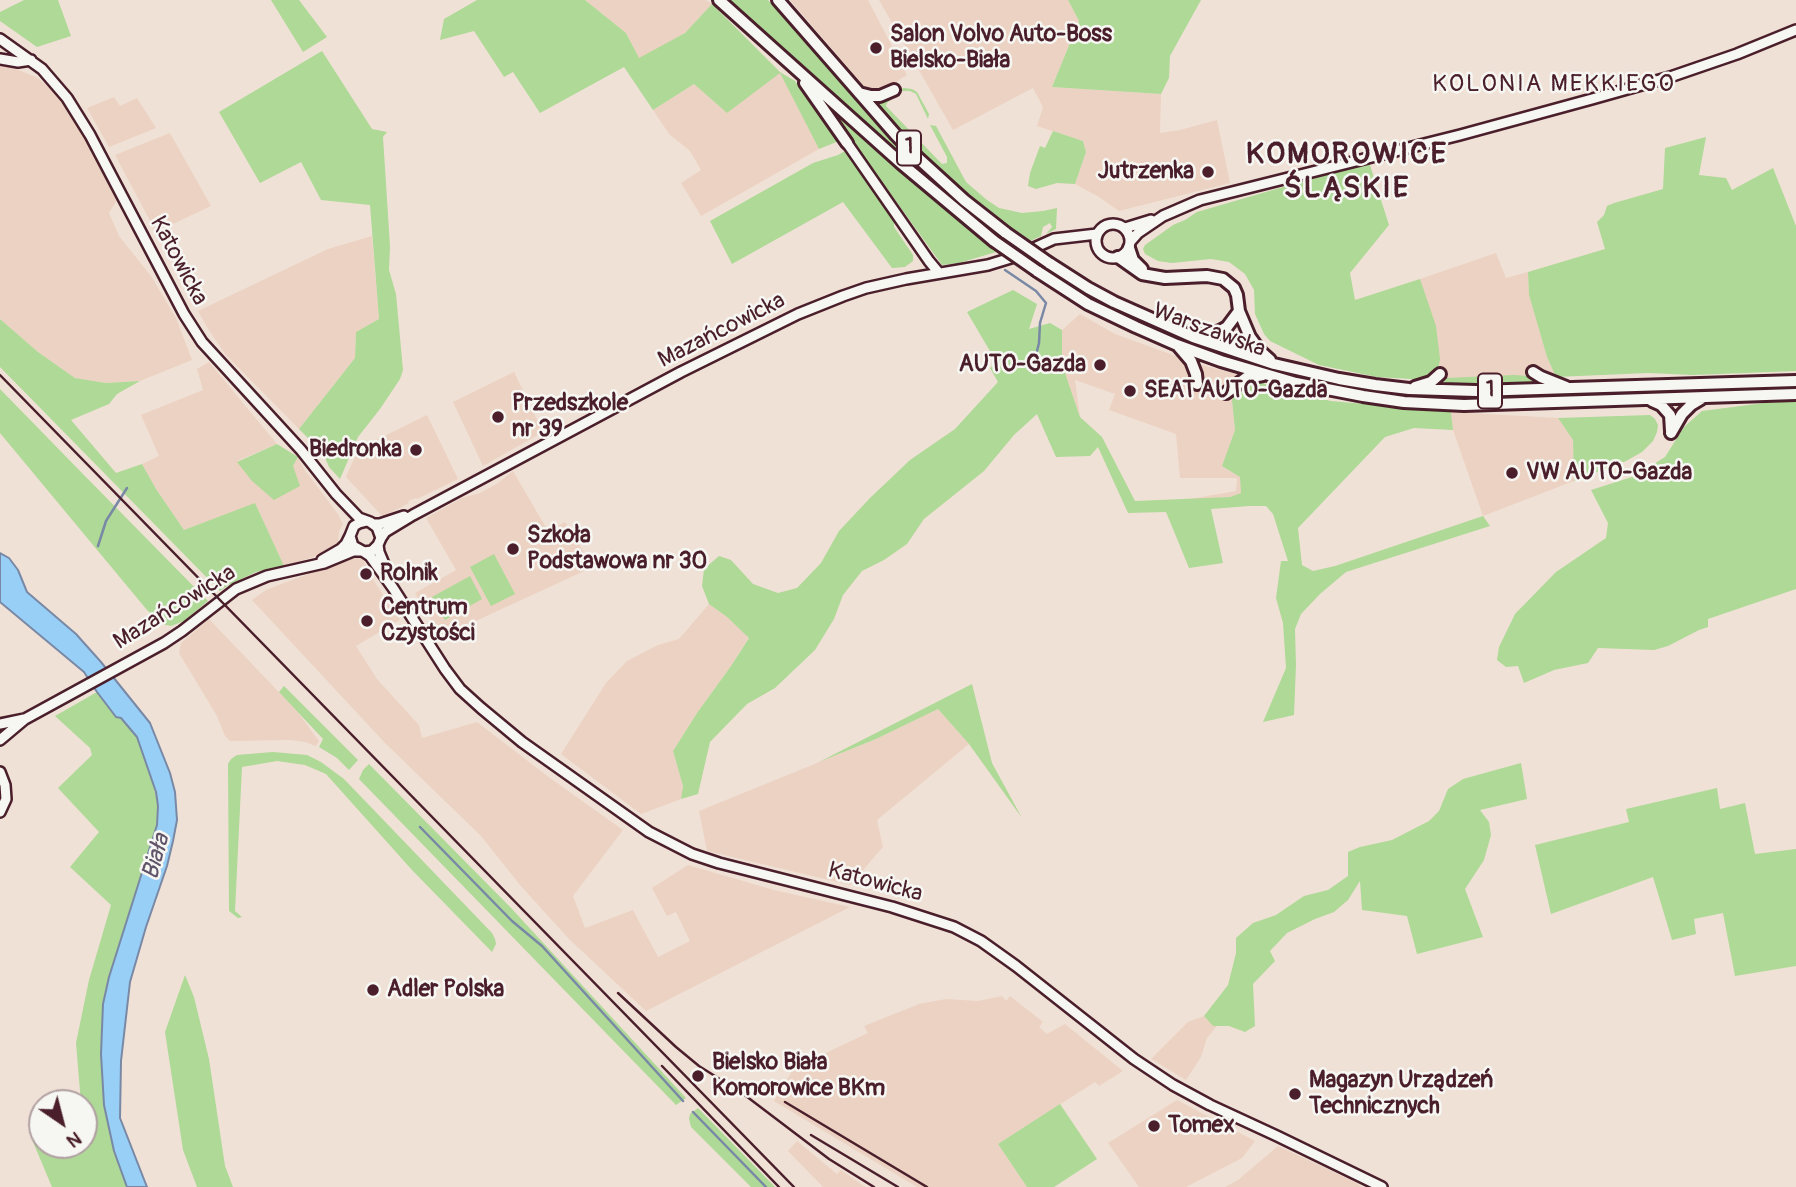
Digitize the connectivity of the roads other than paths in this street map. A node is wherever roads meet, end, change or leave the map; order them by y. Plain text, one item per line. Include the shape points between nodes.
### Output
1 (719, 0) edge
2 (778, 0) edge
3 (1796, 30) edge
4 (0, 39) edge
5 (0, 59) edge
6 (31, 60) junction
7 (793, 66) junction
8 (894, 90) dead end
9 (859, 93) junction
10 (847, 143) joint
11 (1163, 216) junction
12 (1125, 228) junction
13 (1097, 234) junction
14 (1068, 237) junction
15 (1096, 245) junction
16 (1129, 245) junction
17 (1118, 257) junction
18 (939, 273) junction
19 (1150, 275) junction
20 (1239, 311) junction
21 (1186, 334) junction
22 (1177, 345) junction
23 (1274, 364) junction
24 (1533, 372) dead end
25 (1266, 374) junction
26 (1440, 374) dead end
27 (1796, 381) edge
28 (1197, 384) dead end
29 (1409, 389) junction
30 (1572, 389) junction
31 (1226, 393) dead end
32 (1796, 394) edge
33 (1707, 397) junction
34 (1642, 400) junction
35 (336, 494) junction
36 (413, 515) junction
37 (370, 523) junction
38 (350, 533) junction
39 (379, 542) junction
40 (362, 552) junction
41 (314, 565) junction
42 (393, 587) junction
43 (26, 719) junction
44 (0, 724) edge
45 (0, 740) edge
46 (0, 772) edge
47 (0, 813) edge
48 (1382, 1187) edge

1 - 7 main road, Warszawska / 1
2 - 9 main road, Warszawska / 1
3 - 11 street via 1667,78 1214,196
4 - 6 street, Katowicka
5 - 6 street
6 - 35 street, Katowicka via 81,119 202,342
7 - 10 main road
7 - 22 main road, Warszawska / 1, bridge via 994,241 1088,304
8 - 9 main road via 880,96
9 - 21 main road, Warszawska / 1, bridge via 919,159 1006,233 1088,288
10 - 18 street
11 - 12 street
11 - 16 street
12 - 13 street via 1108,223
12 - 16 street
13 - 14 street, Mazańcowicka
13 - 15 street
14 - 15 street
14 - 18 street, Mazańcowicka via 988,265
15 - 17 street via 1107,257
16 - 17 street
16 - 19 main road via 1136,263
17 - 19 main road
18 - 36 street, Mazańcowicka via 866,288 798,314
19 - 20 main road via 1223,279 1234,288
20 - 21 main road via 1220,331
20 - 23 main road via 1250,337
21 - 23 main road, Warszawska / 1
22 - 25 main road, Warszawska / 1
22 - 28 main road via 1191,361
23 - 29 main road, Warszawska / 1
24 - 30 main road
25 - 31 main road via 1247,378
25 - 34 main road, Warszawska / 1 via 1340,392 1433,404
26 - 29 main road
27 - 30 main road, Warszawska / 1
29 - 30 main road, Warszawska / 1
32 - 33 main road, Warszawska / 1
33 - 34 main road, Warszawska / 1
33 - 34 main road via 1686,410 1671,433 1666,410
35 - 37 street, Katowicka
35 - 38 street, Katowicka via 351,524
36 - 37 street, Mazańcowicka
36 - 39 street, Mazańcowicka via 385,532
37 - 38 street via 359,523
37 - 39 street via 379,530
38 - 40 street via 353,546
38 - 41 street, Mazańcowicka via 341,549
39 - 40 street via 372,551
39 - 42 street, Katowicka
40 - 41 street, Mazańcowicka
40 - 42 street, Katowicka
41 - 43 street, Mazańcowicka via 236,589 182,631
42 - 48 street, Katowicka via 460,689 522,742 649,832 719,863 892,906 954,927 1016,966 1173,1085
43 - 44 street, Mazańcowicka
43 - 45 street, Mazańcowicka
46 - 47 street via 6,799

